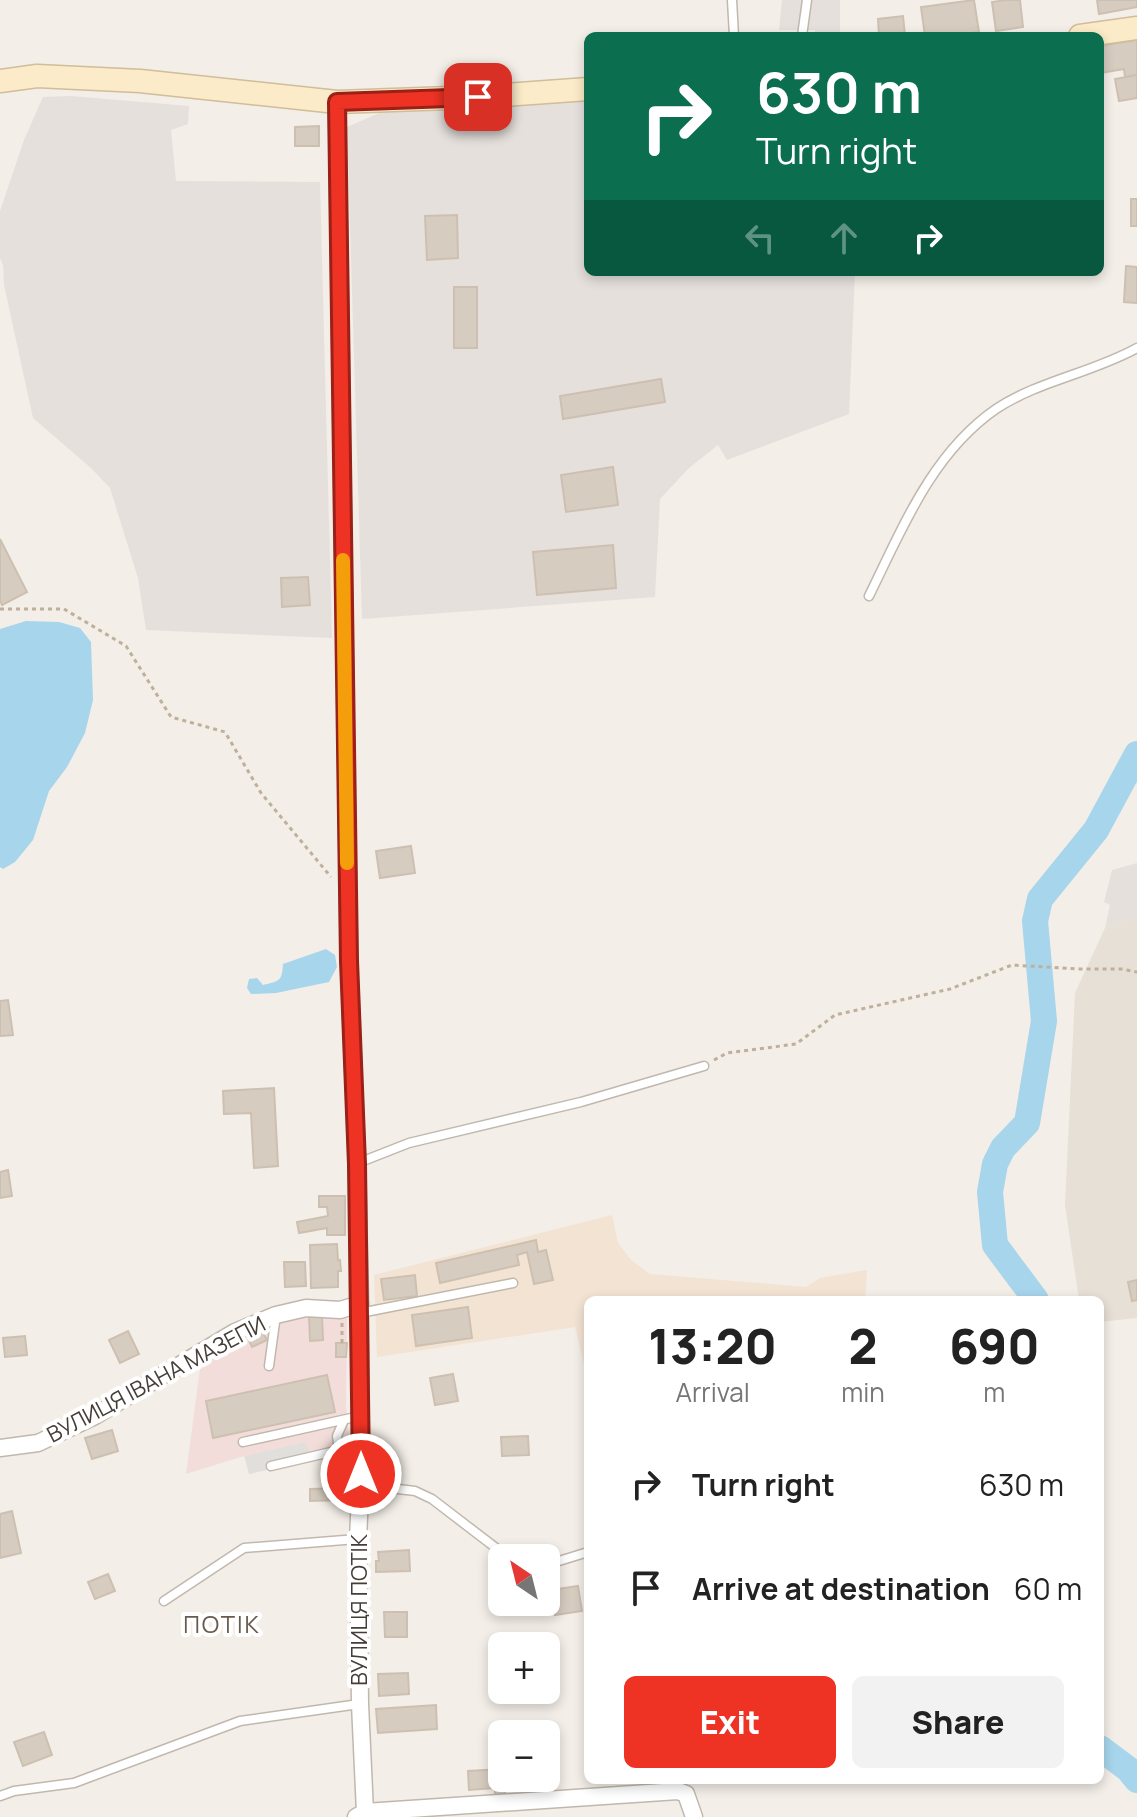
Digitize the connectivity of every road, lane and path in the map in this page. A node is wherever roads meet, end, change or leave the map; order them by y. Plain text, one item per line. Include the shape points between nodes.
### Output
1 (732, 0) edge
2 (807, 0) edge
3 (1137, 28) edge
4 (734, 32) edge
5 (803, 32) edge
6 (1104, 33) edge
7 (0, 81) edge
8 (584, 89) edge
9 (337, 102) junction
10 (1137, 348) edge
11 (869, 596) dead end
12 (0, 609) edge
13 (348, 896) junction
14 (1137, 972) edge
15 (704, 1066) joint
16 (357, 1164) junction
17 (513, 1283) dead end
18 (360, 1309) junction
19 (276, 1315) junction
20 (269, 1366) dead end
21 (352, 1418) junction
22 (243, 1442) dead end
23 (361, 1445) junction
24 (0, 1448) edge
25 (339, 1450) junction
26 (271, 1466) dead end
27 (361, 1474) junction
28 (358, 1539) junction
29 (491, 1544) edge
30 (584, 1553) edge
31 (560, 1561) edge
32 (164, 1601) dead end
33 (360, 1704) junction
34 (0, 1796) edge
35 (360, 1814) edge
36 (694, 1817) edge

1 - 4 lane
2 - 5 lane
3 - 6 street
7 - 9 street via 37,76 140,81
8 - 9 street
9 - 13 street, ВУЛИЦЯ ПОТІК
10 - 11 lane via 996,409 961,439 920,493
12 - 13 path via 64,609 126,646 171,717 225,732 261,793
13 - 16 street, ВУЛИЦЯ ПОТІК
14 - 15 path via 1012,965 950,989 835,1015 796,1044 727,1053
15 - 16 lane via 409,1143
16 - 18 street, ВУЛИЦЯ ПОТІК
17 - 18 lane
18 - 19 street, ВУЛИЦЯ ІВАНА МАЗЕПИ via 306,1308
18 - 21 street, ВУЛИЦЯ ПОТІК
19 - 20 lane
19 - 24 street, ВУЛИЦЯ ІВАНА МАЗЕПИ via 235,1332 93,1417 38,1443
21 - 22 lane
21 - 23 street, ВУЛИЦЯ ПОТІК
21 - 25 lane via 337,1436
23 - 25 lane
23 - 27 street, ВУЛИЦЯ ПОТІК
25 - 26 lane
27 - 28 street, ВУЛИЦЯ ПОТІК
27 - 29 lane via 432,1499
28 - 32 lane via 244,1548
28 - 33 street, ВУЛИЦЯ ПОТІК
30 - 31 lane
33 - 34 lane via 240,1721 74,1783
33 - 35 street, ВУЛИЦЯ ПОТІК
35 - 36 street via 678,1791 686,1794

